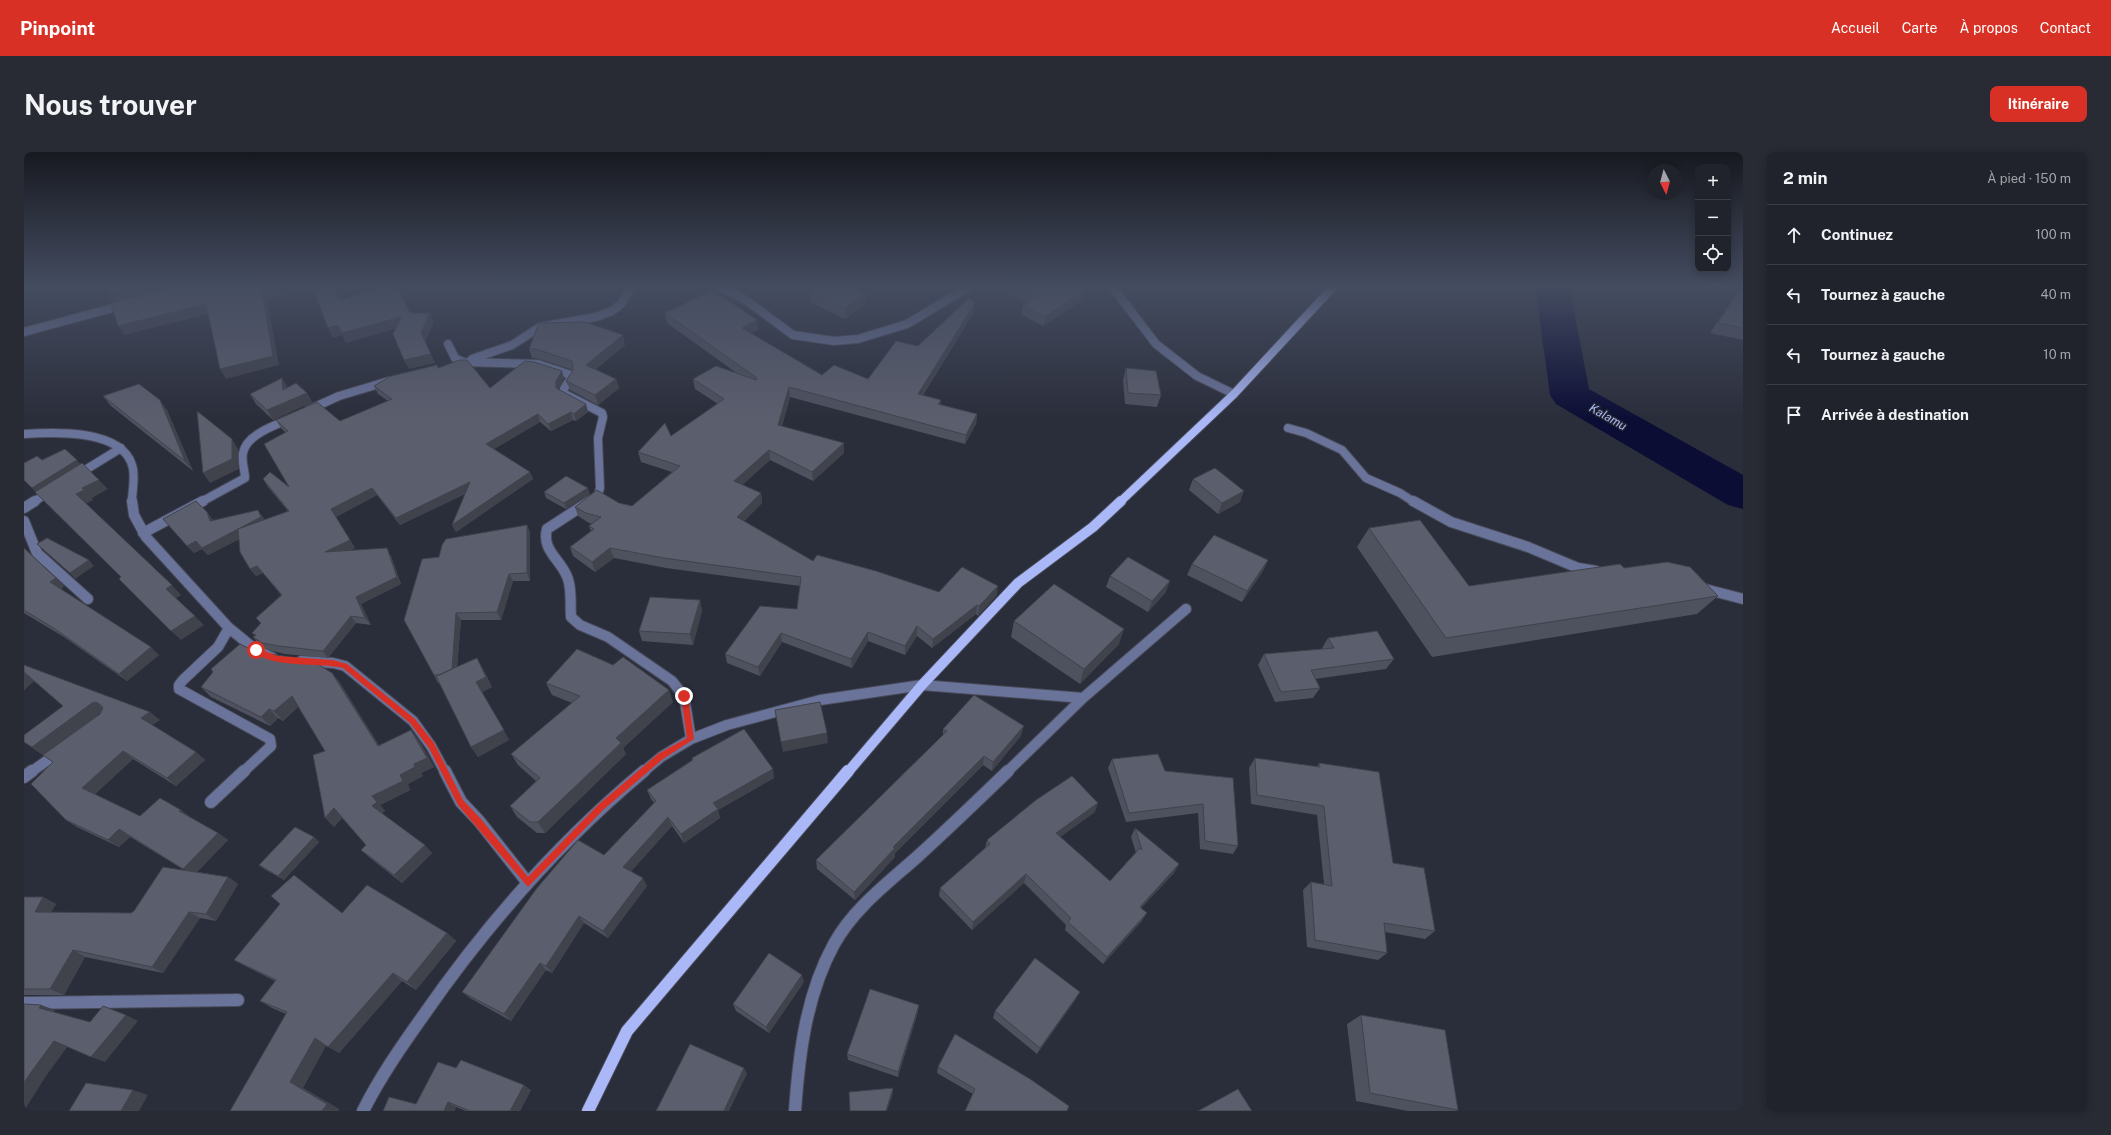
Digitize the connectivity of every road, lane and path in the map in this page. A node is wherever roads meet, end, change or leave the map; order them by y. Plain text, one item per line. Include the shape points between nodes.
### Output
1 (536, 330) edge
2 (785, 330) edge
3 (888, 330) edge
4 (1145, 330) edge
5 (1294, 330) edge
6 (448, 344) dead end
7 (463, 362) junction
8 (449, 365) edge
9 (400, 377) edge
10 (1234, 394) junction
11 (1288, 428) dead end
12 (24, 434) edge
13 (121, 448) junction
14 (24, 508) edge
15 (24, 521) edge
16 (143, 533) junction
17 (1607, 573) edge
18 (1692, 585) edge
19 (88, 599) dead end
20 (1743, 599) edge
21 (1186, 609) dead end
22 (230, 628) junction
23 (922, 685) junction
24 (1083, 698) junction
25 (691, 739) junction
26 (65, 747) edge
27 (24, 777) edge
28 (211, 802) dead end
29 (528, 883) junction
30 (238, 1000) dead end
31 (24, 1003) edge
32 (363, 1111) edge
33 (588, 1111) edge
34 (795, 1111) edge

1 - 7 street via 512,345
2 - 3 street via 793,336 834,341 858,339
4 - 10 street via 1156,344 1197,376
5 - 10 main road
6 - 7 street via 455,358
7 - 8 street
7 - 25 street via 538,364 571,375 563,393 602,413 604,420 598,437 601,486 598,495 547,529 544,536 546,544 568,580 571,617 580,625 608,637 672,681 684,696
9 - 16 street via 339,396 260,434 243,452 245,478
10 - 23 main road via 1093,527 1018,583
11 - 17 street via 1306,433 1342,450 1366,478 1400,493 1451,522 1528,547 1578,568
12 - 13 street via 72,433 97,438
13 - 14 street
13 - 16 street via 133,466 132,514
15 - 19 street via 37,553
16 - 22 street
18 - 20 street
21 - 24 street
22 - 28 street via 218,647 183,680 179,689 272,742 271,746
22 - 29 street via 267,656 345,666 412,721 431,746 461,802
23 - 24 street
23 - 25 street via 820,700 726,725
23 - 33 main road via 627,1031
24 - 34 street via 958,820 857,911 834,944 811,1000 798,1065
25 - 29 street via 660,756 600,808
26 - 27 street
29 - 32 street via 451,976 378,1082
30 - 31 street

